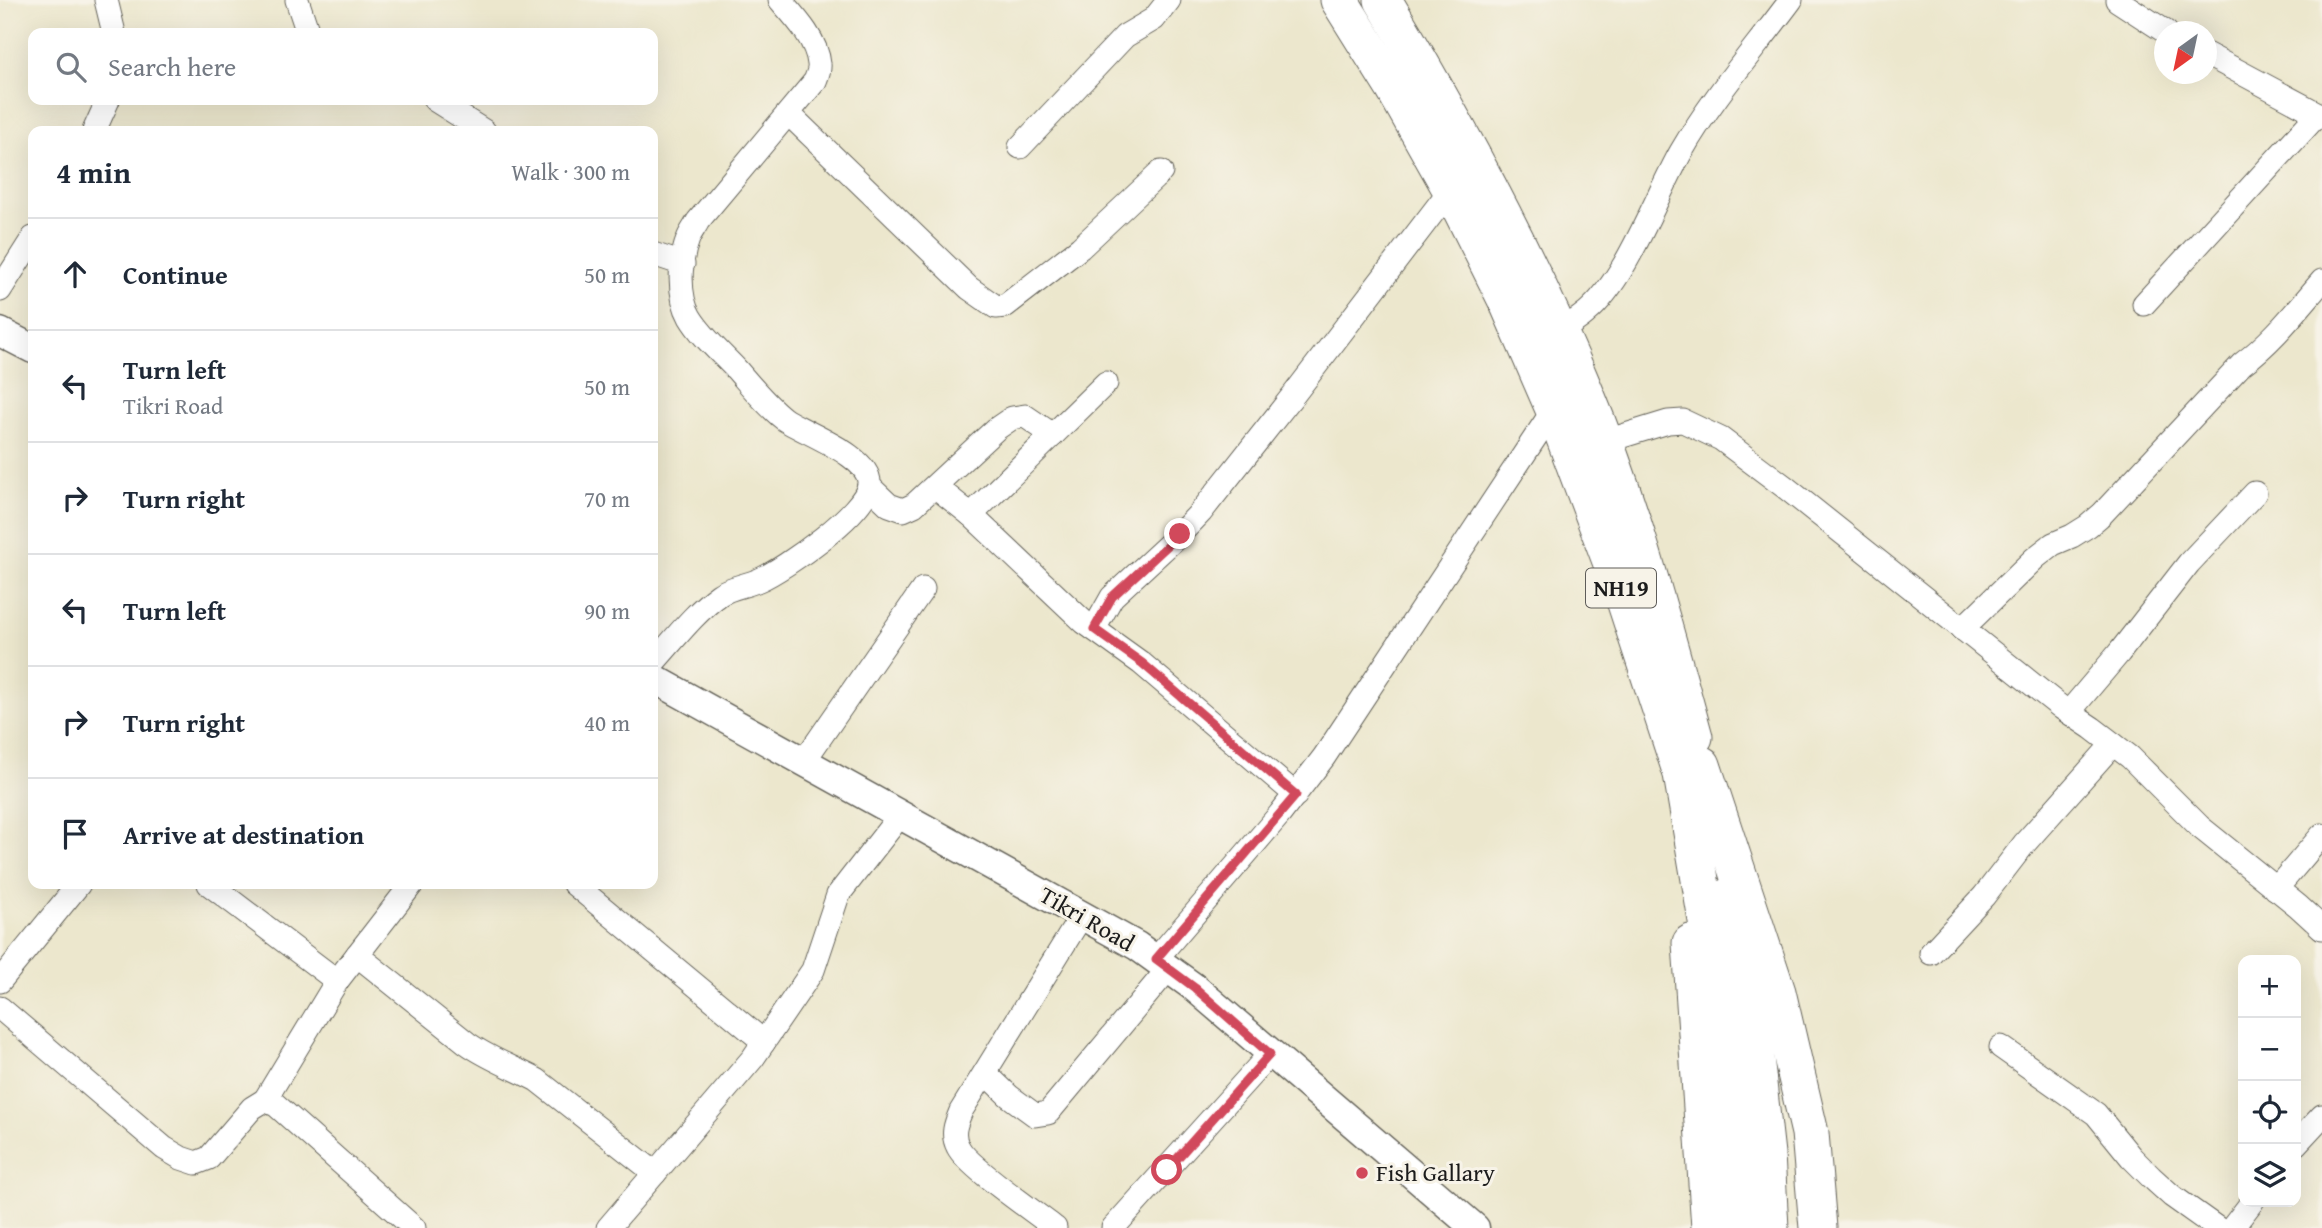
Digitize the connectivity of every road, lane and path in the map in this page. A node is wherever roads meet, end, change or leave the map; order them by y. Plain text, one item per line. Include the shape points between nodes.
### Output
1 (106, 0) edge
2 (297, 0) edge
3 (779, 0) edge
4 (1169, 0) edge
5 (1339, 0) edge
6 (1383, 0) edge
7 (1791, 0) edge
8 (2117, 0) edge
9 (2154, 24) edge
10 (113, 28) edge
11 (306, 28) edge
12 (2217, 59) edge
13 (106, 105) edge
14 (443, 105) edge
15 (789, 114) junction
16 (2320, 115) edge
17 (96, 126) edge
18 (476, 126) edge
19 (1020, 147) dead end
20 (1161, 172) dead end
21 (1451, 189) junction
22 (28, 246) edge
23 (658, 256) edge
24 (683, 264) junction
25 (2322, 282) edge
26 (0, 290) edge
27 (2144, 304) dead end
28 (1559, 331) junction
29 (0, 332) edge
30 (28, 346) edge
31 (1106, 383) dead end
32 (1554, 409) junction
33 (1053, 435) junction
34 (1603, 442) junction
35 (869, 485) junction
36 (936, 487) junction
37 (2255, 492) dead end
38 (971, 515) junction
39 (923, 589) dead end
40 (1094, 629) junction
41 (1962, 629) junction
42 (658, 658) edge
43 (658, 681) edge
44 (2069, 712) junction
45 (2113, 744) junction
46 (804, 761) junction
47 (1692, 769) junction
48 (1296, 795) junction
49 (901, 814) junction
50 (2322, 835) edge
51 (75, 889) edge
52 (216, 889) edge
53 (408, 889) edge
54 (580, 889) edge
55 (2276, 889) junction
56 (1082, 915) junction
57 (2322, 928) edge
58 (1931, 953) dead end
59 (357, 955) junction
60 (1162, 964) junction
61 (0, 981) edge
62 (337, 981) junction
63 (0, 1008) edge
64 (764, 1042) junction
65 (2001, 1046) dead end
66 (1270, 1054) junction
67 (985, 1073) junction
68 (265, 1100) junction
69 (2322, 1115) edge
70 (2301, 1138) edge
71 (655, 1173) junction
72 (2248, 1207) edge
73 (414, 1228) edge
74 (608, 1228) edge
75 (1055, 1228) edge
76 (1114, 1228) edge
77 (1475, 1228) edge
78 (1710, 1228) edge
79 (1744, 1228) edge
80 (1770, 1228) edge
81 (1818, 1228) edge
82 (2217, 1228) edge
83 (2232, 1228) edge

1 - 10 street
2 - 11 street
3 - 15 street via 811,40 820,67 815,81
4 - 19 street via 1154,19 1125,36
5 - 21 highway, NH19
6 - 28 highway, NH19 via 1486,180
7 - 28 street via 1688,141 1609,287 1587,313
8 - 9 street
12 - 16 street
13 - 17 street
14 - 18 street
15 - 20 street via 969,288 996,307 1005,306 1057,267
15 - 24 street via 698,221 688,239
16 - 27 street
21 - 32 highway, NH19
21 - 40 street via 1201,512 1112,597
22 - 26 street
23 - 24 street
24 - 35 street via 684,304 705,336 782,418 857,462 867,473
25 - 41 street via 2102,514 2035,558
28 - 34 highway, NH19
29 - 30 street
31 - 33 street
32 - 47 highway, NH19
32 - 48 street
33 - 36 street via 1025,416 1012,418
33 - 38 street
34 - 41 street via 1668,422 1683,421 1702,428 1744,455
34 - 47 highway, NH19 via 1650,579
35 - 36 street via 889,505 902,510
35 - 42 street via 834,531 777,571 723,592
36 - 38 street
37 - 44 street via 2180,573
38 - 40 street
39 - 46 street
40 - 48 street via 1142,663
41 - 44 street
43 - 46 street, Tikri Road
44 - 45 street
45 - 55 street via 2200,827
45 - 58 street
46 - 49 street, Tikri Road
47 - 78 highway via 1694,1009
47 - 79 highway, NH19 via 1729,1050
47 - 80 highway, NH19 via 1748,995
47 - 81 highway via 1777,992 1810,1133
48 - 60 street
49 - 56 street, Tikri Road
49 - 64 street via 838,895 813,970
50 - 55 street
51 - 61 street
52 - 62 street
53 - 59 street
54 - 64 street
55 - 57 street
56 - 60 street, Tikri Road
56 - 67 street
59 - 62 street
59 - 71 street via 484,1056 537,1080
60 - 66 street, Tikri Road
60 - 67 street via 1048,1113 1035,1115
62 - 68 street
63 - 68 street via 181,1158 196,1163 209,1158 252,1108
64 - 71 street
65 - 82 street via 2096,1114 2151,1177
66 - 76 street
66 - 77 street, Tikri Road
67 - 75 street via 953,1130 958,1148
68 - 73 street
69 - 70 street
71 - 74 street
72 - 83 street

